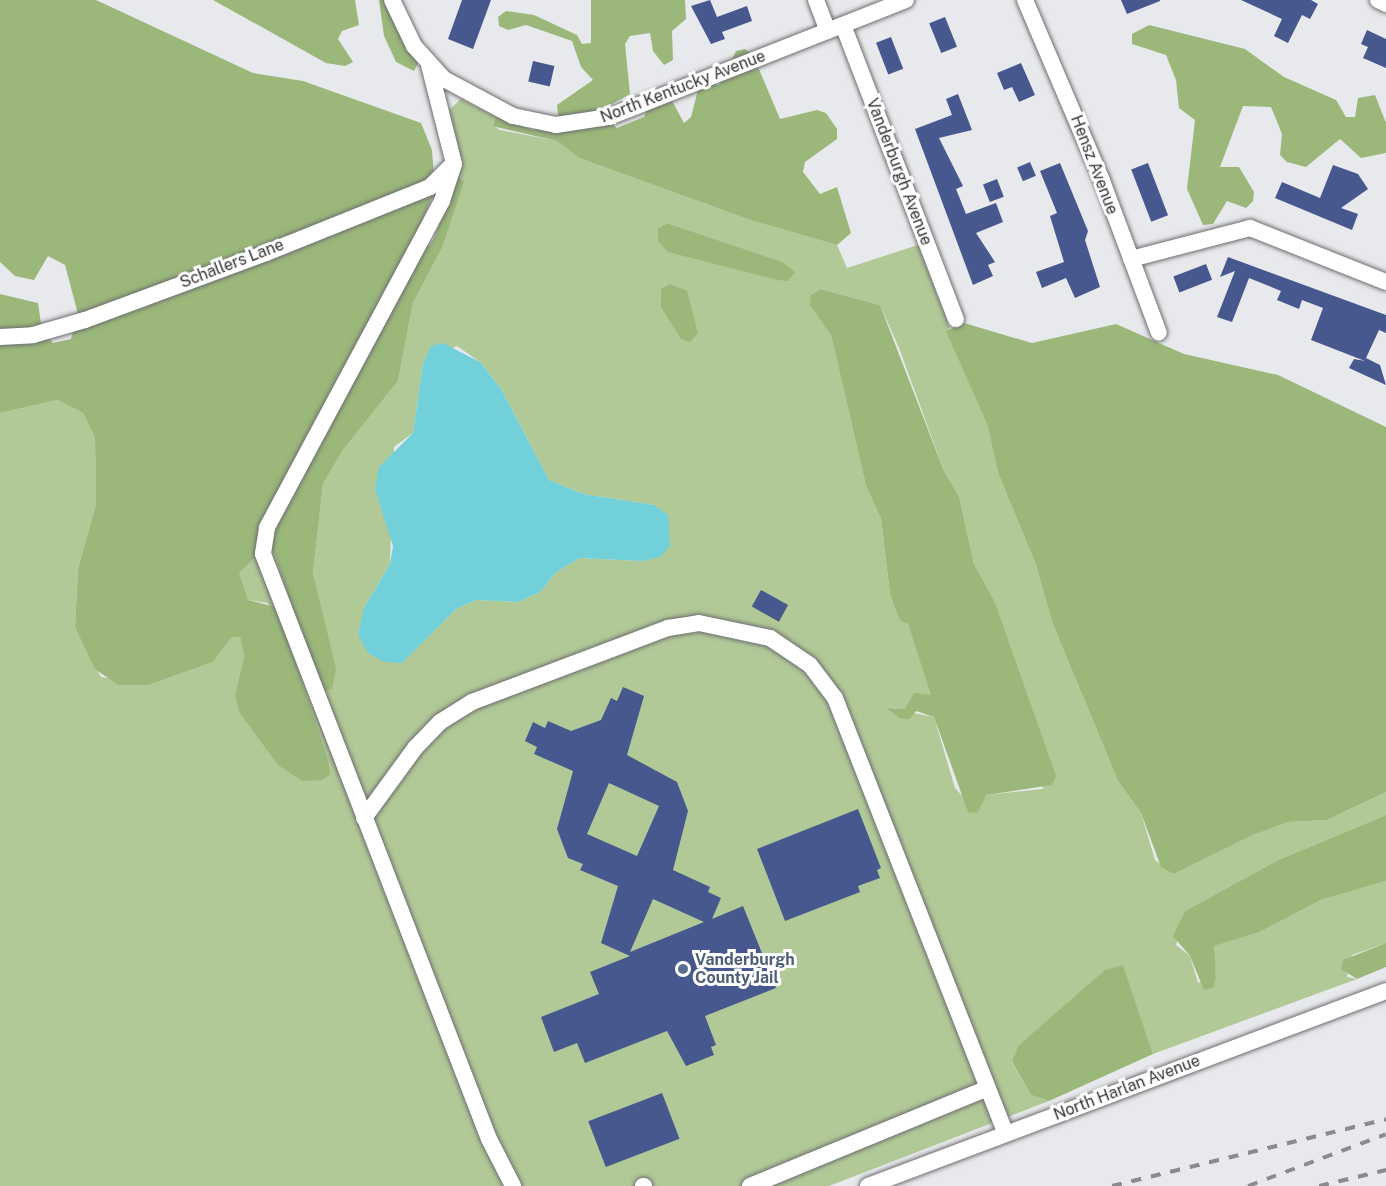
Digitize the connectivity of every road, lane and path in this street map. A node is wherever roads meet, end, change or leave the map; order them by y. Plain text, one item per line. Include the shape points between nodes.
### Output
1 (392, 0) edge
2 (816, 0) edge
3 (906, 0) edge
4 (1024, 0) edge
5 (1378, 0) edge
6 (1386, 4) edge
7 (835, 28) junction
8 (429, 65) junction
9 (454, 164) junction
10 (1131, 259) junction
11 (1386, 282) edge
12 (956, 319) dead end
13 (1159, 333) dead end
14 (0, 337) edge
15 (364, 818) junction
16 (1386, 991) edge
17 (988, 1088) junction
18 (1006, 1134) junction
19 (513, 1186) edge
20 (750, 1186) edge
21 (868, 1186) edge

1 - 8 street
2 - 7 street, Vanderburgh Avenue
3 - 7 street, North Kentucky Avenue
4 - 10 street, Hensz Avenue
5 - 6 street
7 - 8 street, North Kentucky Avenue via 609,117 569,125 513,116 463,92
7 - 12 street, Vanderburgh Avenue
8 - 9 street
9 - 14 street, Schallers Lane via 430,187 266,253 85,320 33,335
9 - 15 street via 419,252 267,528 263,554
10 - 11 street via 1250,228
10 - 13 street, Hensz Avenue
15 - 17 street via 415,748 440,722 472,702 668,628 699,622 770,638 810,665 835,698
15 - 19 street via 489,1138
16 - 18 street, North Harlan Avenue
17 - 18 street
17 - 20 street
18 - 21 street, North Harlan Avenue

